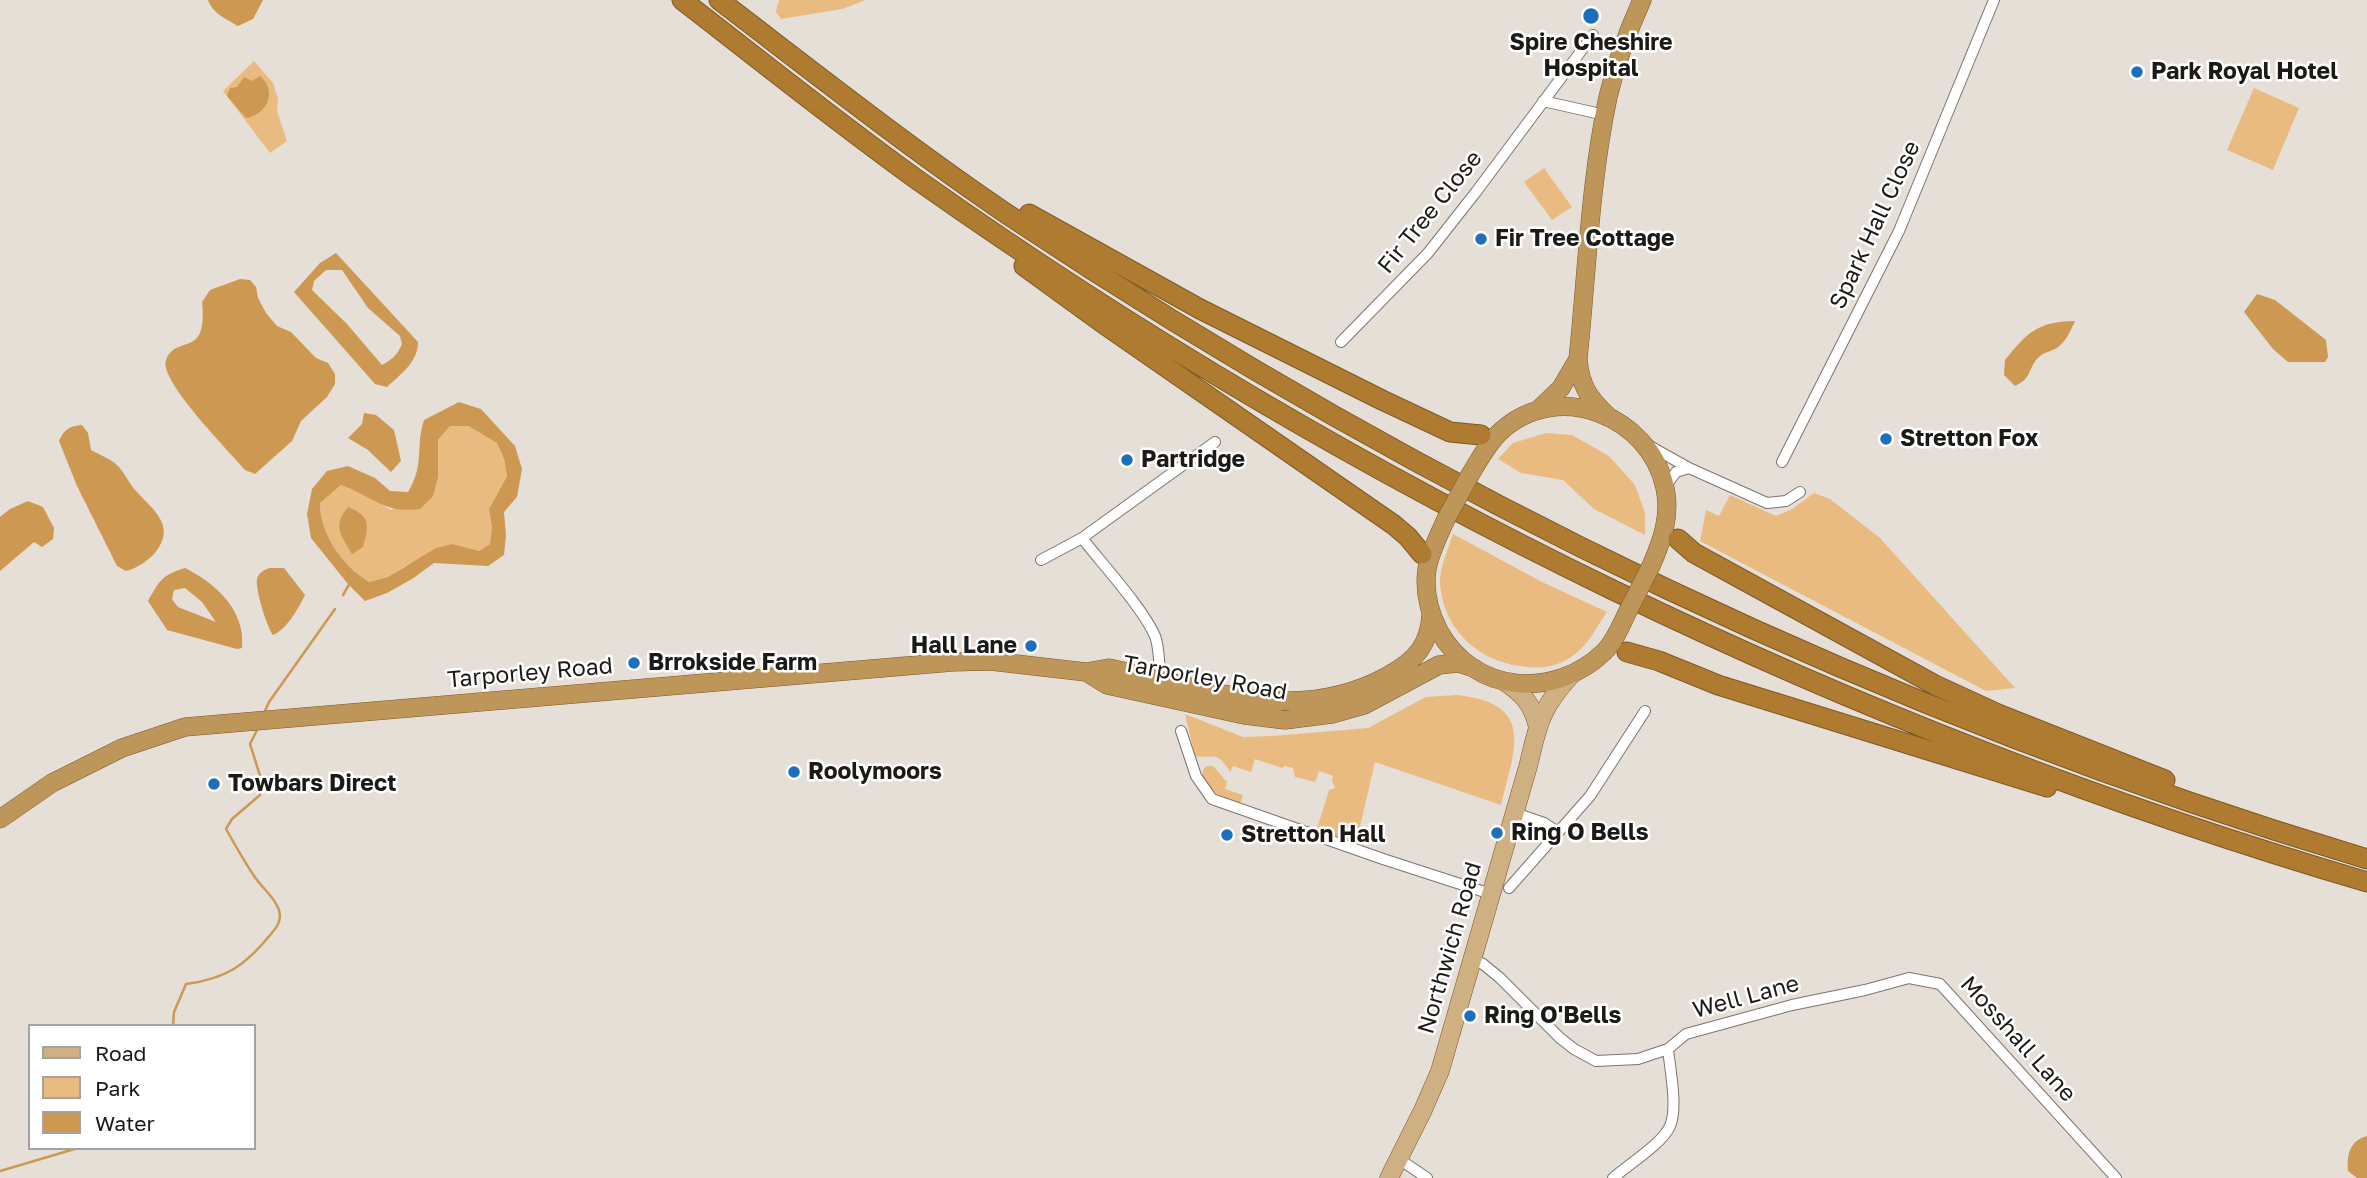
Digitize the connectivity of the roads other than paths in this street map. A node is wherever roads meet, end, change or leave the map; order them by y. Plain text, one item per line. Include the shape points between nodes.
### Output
1 (682, 0) edge
2 (719, 0) edge
3 (1642, 0) edge
4 (1994, 0) edge
5 (1593, 35) dead end
6 (1543, 101) junction
7 (1605, 116) junction
8 (932, 162) junction
9 (919, 181) junction
10 (1341, 342) dead end
11 (1577, 359) junction
12 (1538, 410) junction
13 (1608, 416) junction
14 (1490, 434) junction
15 (1642, 441) junction
16 (1214, 442) dead end
17 (1782, 462) dead end
18 (1689, 468) junction
19 (1665, 487) junction
20 (1800, 492) dead end
21 (1667, 512) junction
22 (1082, 538) junction
23 (1678, 539) joint
24 (1041, 560) dead end
25 (1424, 562) junction
26 (1431, 612) junction
27 (1627, 652) joint
28 (1603, 653) junction
29 (1474, 668) junction
30 (1086, 672) junction
31 (1572, 674) junction
32 (1161, 679) junction
33 (1505, 682) junction
34 (1171, 699) junction
35 (1646, 711) dead end
36 (1537, 724) junction
37 (1181, 731) dead end
38 (1515, 813) junction
39 (0, 820) edge
40 (2180, 821) junction
41 (2253, 823) junction
42 (1558, 832) junction
43 (2367, 859) edge
44 (2367, 882) edge
45 (1509, 888) dead end
46 (1491, 894) junction
47 (1472, 960) junction
48 (1866, 990) joint
49 (1668, 1049) junction
50 (1399, 1159) junction
51 (1389, 1178) edge
52 (1427, 1178) edge
53 (1614, 1178) edge
54 (2116, 1178) edge

1 - 9 highway
2 - 8 highway
3 - 7 highway via 1615,69
4 - 17 street, Spark Hall Close via 1899,231
5 - 6 street, Fir Tree Close
6 - 7 street
6 - 10 street, Fir Tree Close via 1428,253
7 - 11 highway
8 - 14 highway via 1200,309 1330,374 1450,432
8 - 41 highway via 1127,292 1289,391 1577,546 1898,692
9 - 25 highway via 1050,286 1394,525
9 - 40 highway via 1202,364 1480,522 1804,676 1993,754
11 - 12 highway via 1561,388
11 - 13 highway via 1587,394
12 - 13 highway via 1573,407
12 - 14 highway
13 - 15 highway
14 - 25 highway, bridge
15 - 18 street
15 - 19 highway via 1657,463
16 - 22 street
18 - 19 street via 1676,472
18 - 20 street via 1767,503 1786,501
19 - 21 highway
21 - 23 highway
21 - 28 highway, bridge via 1651,566
22 - 24 street
22 - 32 street via 1149,626 1160,652
23 - 41 highway via 1694,553 1935,685 2182,787
25 - 26 highway
26 - 29 highway via 1449,646
26 - 32 highway, Tarporley Road via 1426,642 1412,660 1370,685 1317,701 1271,701
27 - 28 highway
27 - 40 highway via 1944,756 2121,810
28 - 31 highway
29 - 33 highway
29 - 34 highway, Tarporley Road via 1458,663 1439,665 1364,705 1301,719 1244,715
30 - 32 highway, Tarporley Road via 1109,668
30 - 34 highway, Tarporley Road via 1107,685
30 - 39 highway, Tarporley Road via 990,661 922,664 185,727 122,748 52,783
31 - 33 highway via 1544,684
31 - 36 main road, Northwich Road
32 - 34 street
33 - 36 main road via 1525,697
35 - 42 street via 1590,796
36 - 38 main road, Northwich Road
37 - 46 street via 1196,776 1212,799
38 - 42 street
38 - 46 main road, Northwich Road
40 - 44 highway
41 - 43 highway
42 - 45 street
46 - 47 main road, Northwich Road
47 - 49 street, Well Lane via 1494,973 1584,1056 1596,1061 1638,1059
47 - 50 main road, Northwich Road via 1440,1071
48 - 49 street, Well Lane via 1686,1034
48 - 54 street, Mosshall Lane via 1909,978 1940,984
49 - 53 street via 1672,1123 1666,1134
50 - 51 main road, Northwich Road
50 - 52 street

